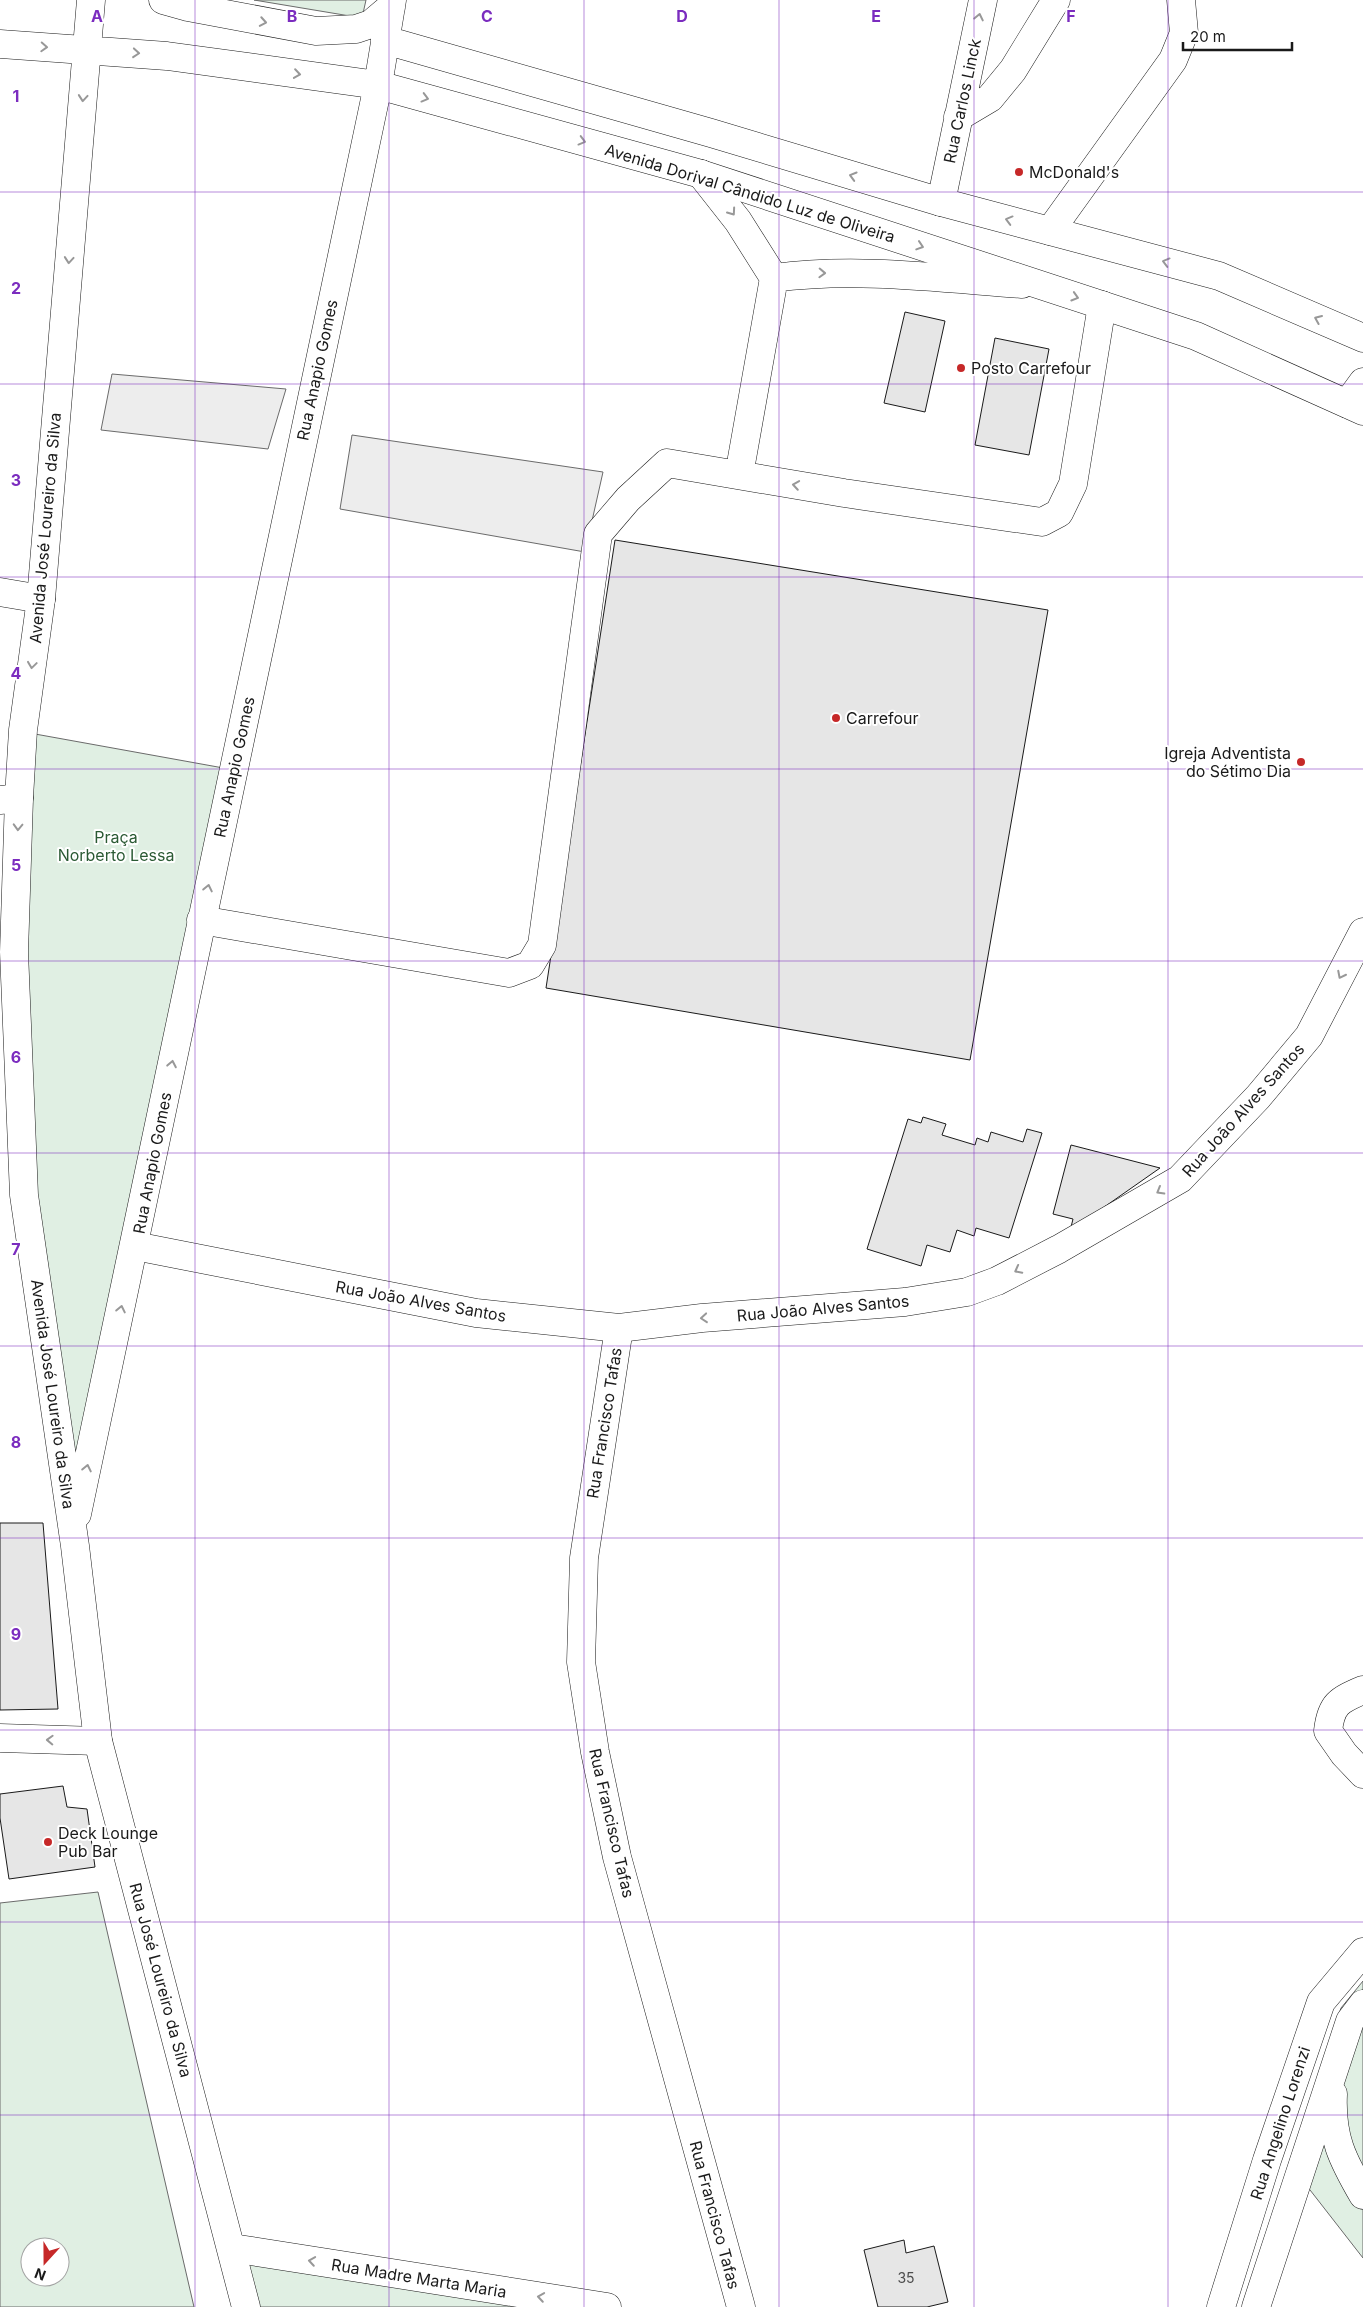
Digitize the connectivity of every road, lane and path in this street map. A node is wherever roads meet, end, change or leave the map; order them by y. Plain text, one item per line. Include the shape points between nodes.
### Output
1 (91, 0) edge
2 (983, 0) edge
3 (1056, 0) edge
4 (1181, 0) edge
5 (175, 4) edge
6 (392, 4) edge
7 (385, 40) junction
8 (0, 44) edge
9 (87, 49) junction
10 (378, 85) junction
11 (958, 118) junction
12 (701, 174) junction
13 (941, 202) junction
14 (1050, 231) junction
15 (774, 278) junction
16 (1037, 285) junction
17 (1102, 305) junction
18 (1363, 338) edge
19 (1363, 382) edge
20 (1355, 407) edge
21 (739, 475) junction
22 (0, 592) edge
23 (41, 599) junction
24 (9, 799) edge
25 (201, 920) junction
26 (1363, 932) edge
27 (7, 952) edge
28 (135, 1246) junction
29 (619, 1328) junction
30 (73, 1533) junction
31 (1363, 1690) edge
32 (0, 1738) edge
33 (98, 1741) junction
34 (1363, 1774) edge
35 (1363, 1952) edge
36 (1363, 2004) edge
37 (1334, 2068) junction
38 (1363, 2195) edge
39 (232, 2248) junction
40 (246, 2307) edge
41 (607, 2307) edge
42 (741, 2307) edge
43 (1221, 2307) edge
44 (1256, 2307) edge

1 - 9 main road, Avenida José Loureiro da Silva
11 -> 2 main road, Rua Carlos Linck
3 - 11 main road via 1013,70 990,98
4 - 14 main road via 1184,33 1173,60
5 -> 6 main road via 316,31 364,27
6 - 7 main road, Rua Anapio Gomes
7 - 10 main road, Rua Anapio Gomes
13 -> 7 main road
8 -> 9 main road, Avenida Dorival Cândido Luz de Oliveira
9 -> 10 main road, Avenida Dorival Cândido Luz de Oliveira via 167,56
9 -> 23 main road, Avenida José Loureiro da Silva
10 -> 12 main road, Avenida Dorival Cândido Luz de Oliveira
25 -> 10 main road, Rua Anapio Gomes
11 - 13 main road, Rua Carlos Linck
12 -> 15 main road via 733,214
12 -> 16 main road, Avenida Dorival Cândido Luz de Oliveira
14 -> 13 main road
18 -> 14 main road via 1219,276
15 -> 16 main road via 811,273 902,275
15 - 21 main road
16 -> 17 main road, Avenida Dorival Cândido Luz de Oliveira
17 - 20 main road, Avenida Dorival Cândido Luz de Oliveira via 1196,336
17 -> 21 main road via 1073,484 1059,513 1042,522
19 - 20 main road
21 - 25 main road via 666,462 598,534 542,945 530,964 509,973
22 - 23 main road
23 -> 24 main road, Avenida José Loureiro da Silva via 23,730
24 -> 27 main road, Avenida José Loureiro da Silva
28 -> 25 main road, Rua Anapio Gomes
26 -> 29 main road, Rua João Alves Santos via 1309,1036 1258,1097 1180,1179 1059,1249 997,1281 967,1292 905,1302
27 - 30 main road, Avenida José Loureiro da Silva via 24,1195
28 - 29 main road, Rua João Alves Santos via 476,1313
30 -> 28 main road, Rua Anapio Gomes
29 - 42 main road, Rua Francisco Tafas via 584,1558 581,1662 595,1752 617,1857
30 - 33 main road, Rua José Loureiro da Silva
31 - 34 main road via 1342,1699 1330,1714 1328,1731
33 -> 32 main road
33 - 39 main road, Rua José Loureiro da Silva
35 - 43 main road, Rua Angelino Lorenzi via 1321,2002
36 - 37 main road via 1350,2021
37 - 38 main road via 1332,2118 1343,2162
37 - 44 main road
39 - 40 main road, Rua José Loureiro da Silva
41 -> 39 main road, Rua Madre Marta Maria

